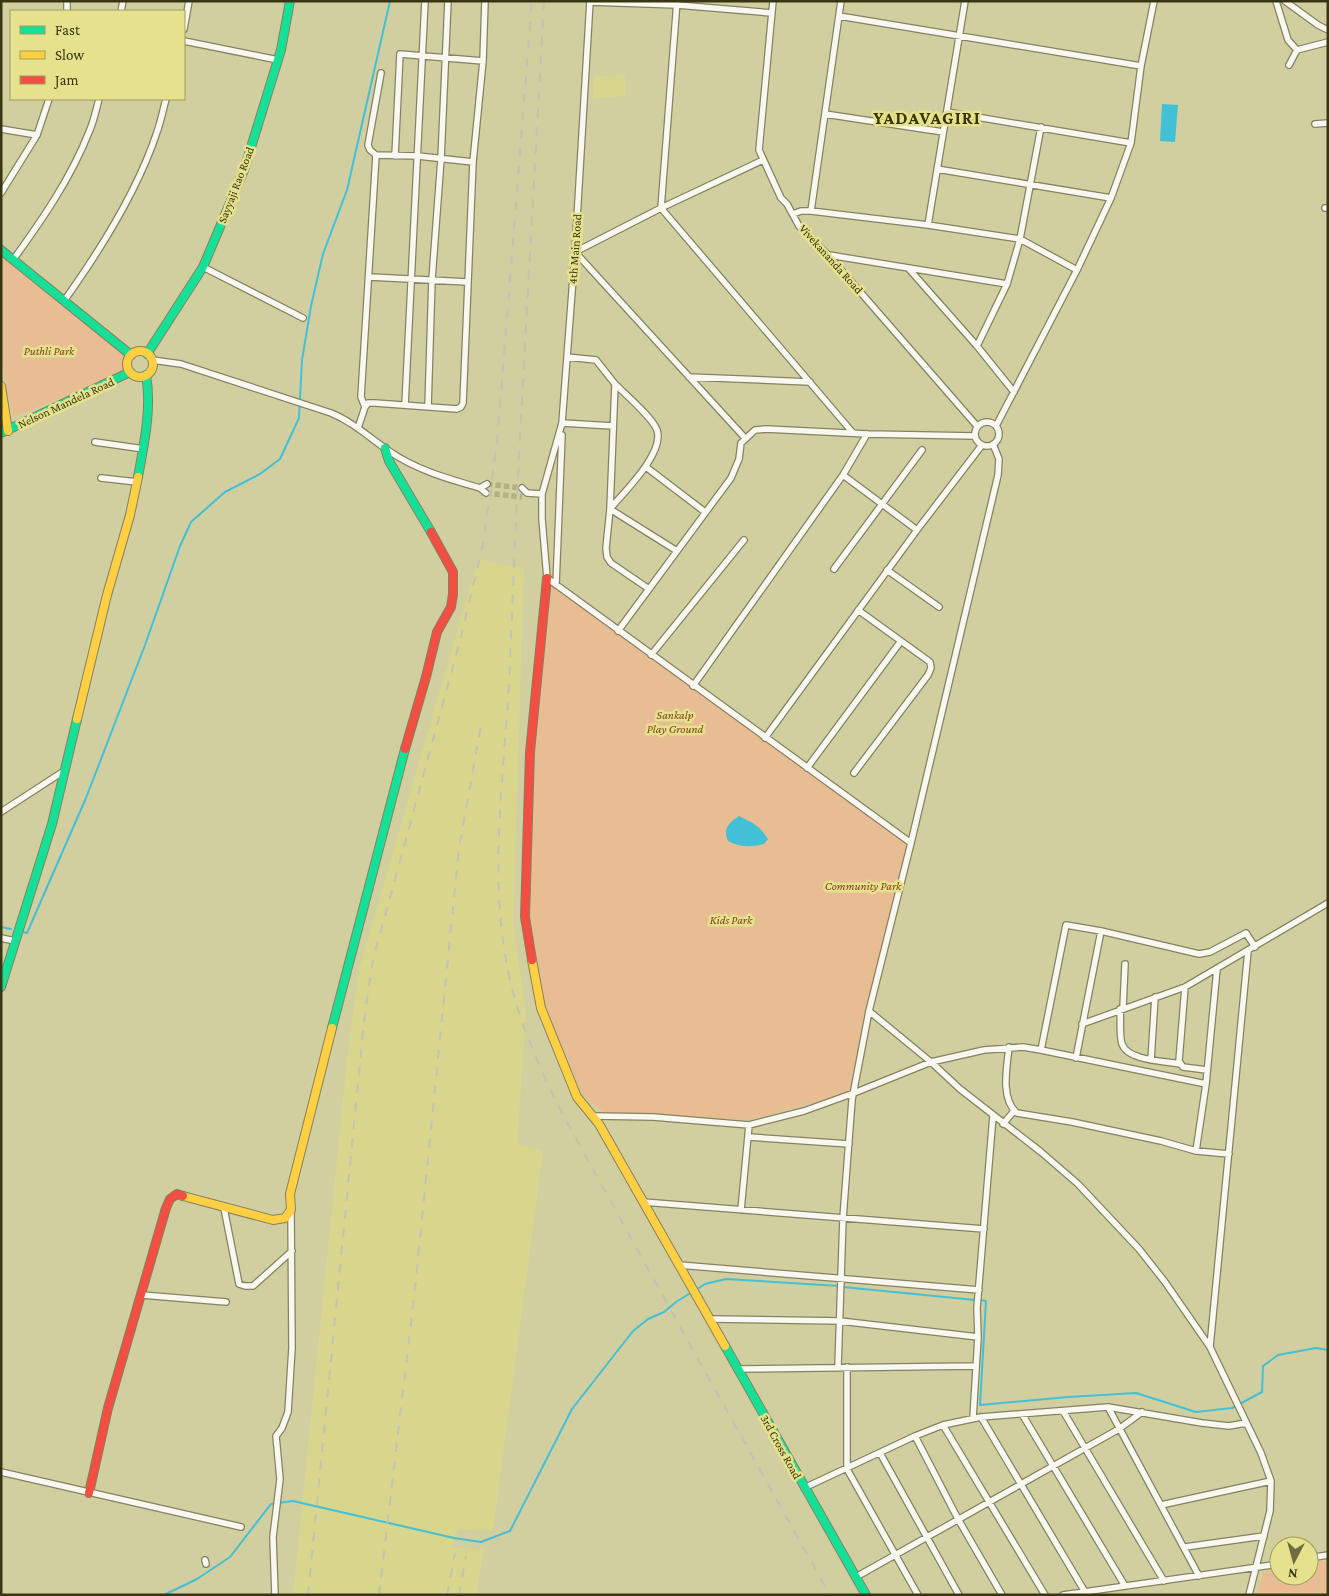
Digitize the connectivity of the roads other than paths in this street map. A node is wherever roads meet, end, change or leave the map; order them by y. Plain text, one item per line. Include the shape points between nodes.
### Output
1 (189, 1) edge
2 (290, 1) edge
3 (425, 1) edge
4 (448, 1) edge
5 (485, 1) edge
6 (773, 1) edge
7 (841, 1) edge
8 (965, 1) edge
9 (1154, 1) edge
10 (1276, 1) edge
11 (1285, 1) edge
12 (590, 2) edge
13 (677, 3) edge
14 (772, 13) junction
15 (838, 16) junction
16 (185, 23) edge
17 (1328, 30) edge
18 (959, 36) junction
19 (185, 41) edge
20 (1328, 42) edge
21 (1297, 50) junction
22 (423, 56) junction
23 (444, 58) junction
24 (278, 60) junction
25 (483, 61) junction
26 (1289, 65) dead end
27 (1141, 66) junction
28 (381, 73) dead end
29 (48, 100) edge
30 (99, 100) edge
31 (166, 100) edge
32 (947, 112) junction
33 (825, 114) junction
34 (1328, 123) edge
35 (1315, 124) dead end
36 (1041, 127) junction
37 (1, 129) edge
38 (943, 132) junction
39 (37, 135) junction
40 (1131, 142) junction
41 (376, 155) junction
42 (395, 156) junction
43 (418, 156) junction
44 (441, 159) junction
45 (763, 160) junction
46 (473, 162) junction
47 (937, 169) junction
48 (1030, 185) junction
49 (1, 193) edge
50 (1111, 198) junction
51 (662, 208) junction
52 (811, 211) junction
53 (793, 214) junction
54 (928, 225) junction
55 (1020, 239) junction
56 (1, 250) edge
57 (575, 252) junction
58 (828, 255) junction
59 (13, 260) junction
60 (204, 267) junction
61 (909, 269) junction
62 (1077, 270) junction
63 (370, 277) junction
64 (410, 279) junction
65 (432, 280) junction
66 (468, 282) junction
67 (1007, 284) junction
68 (64, 301) junction
69 (303, 318) dead end
70 (977, 346) junction
71 (131, 355) junction
72 (150, 357) junction
73 (567, 357) junction
74 (130, 372) junction
75 (146, 375) junction
76 (689, 377) junction
77 (810, 382) junction
78 (615, 384) junction
79 (1, 386) edge
80 (1014, 392) junction
81 (405, 405) junction
82 (364, 407) junction
83 (428, 407) junction
84 (562, 423) junction
85 (613, 426) junction
86 (977, 426) junction
87 (996, 426) junction
88 (358, 428) junction
89 (5, 432) edge
90 (853, 433) junction
91 (867, 434) junction
92 (975, 436) junction
93 (745, 438) junction
94 (95, 442) dead end
95 (993, 444) junction
96 (982, 445) junction
97 (385, 448) junction
98 (144, 449) junction
99 (922, 450) dead end
100 (646, 467) junction
101 (843, 475) junction
102 (101, 478) dead end
103 (137, 482) junction
104 (487, 484) tunnel mouth
105 (480, 488) junction
106 (486, 493) tunnel mouth
107 (542, 494) junction
108 (522, 498) tunnel mouth
109 (882, 505) junction
110 (610, 509) junction
111 (705, 512) junction
112 (917, 530) junction
113 (744, 540) dead end
114 (678, 551) junction
115 (834, 569) dead end
116 (887, 570) junction
117 (546, 578) junction
118 (556, 585) junction
119 (649, 589) junction
120 (938, 607) dead end
121 (858, 610) junction
122 (618, 631) junction
123 (901, 641) junction
124 (651, 655) junction
125 (693, 686) junction
126 (765, 738) junction
127 (807, 768) junction
128 (64, 771) junction
129 (854, 772) dead end
130 (1, 812) edge
131 (911, 843) junction
132 (1328, 904) edge
133 (1101, 931) junction
134 (1, 938) edge
135 (15, 941) junction
136 (1255, 947) junction
137 (1248, 951) junction
138 (1125, 964) dead end
139 (1217, 970) junction
140 (1, 987) edge
141 (1185, 987) junction
142 (1155, 997) junction
143 (1122, 1009) junction
144 (869, 1011) junction
145 (1082, 1024) junction
146 (1009, 1048) junction
147 (1042, 1050) junction
148 (1076, 1058) junction
149 (1152, 1060) junction
150 (931, 1062) junction
151 (1180, 1064) junction
152 (1207, 1070) junction
153 (1206, 1084) junction
154 (854, 1093) junction
155 (1014, 1111) junction
156 (594, 1116) junction
157 (993, 1116) junction
158 (1003, 1124) junction
159 (749, 1125) junction
160 (749, 1137) junction
161 (849, 1144) junction
162 (1196, 1150) junction
163 (1229, 1154) junction
164 (643, 1202) junction
165 (224, 1208) junction
166 (291, 1210) junction
167 (741, 1210) junction
168 (843, 1218) junction
169 (984, 1229) junction
170 (292, 1251) junction
171 (679, 1265) junction
172 (841, 1280) junction
173 (979, 1292) junction
174 (142, 1295) junction
175 (226, 1302) dead end
176 (711, 1319) junction
177 (840, 1321) junction
178 (978, 1337) junction
179 (1210, 1347) junction
180 (976, 1366) junction
181 (838, 1367) junction
182 (848, 1367) junction
183 (739, 1369) junction
184 (1108, 1406) junction
185 (1064, 1411) junction
186 (1142, 1412) junction
187 (1022, 1414) junction
188 (973, 1416) junction
189 (981, 1417) junction
190 (1246, 1423) junction
191 (943, 1425) junction
192 (1119, 1429) junction
193 (916, 1436) junction
194 (1085, 1447) junction
195 (880, 1453) junction
196 (1053, 1465) junction
197 (847, 1469) junction
198 (1, 1472) edge
199 (1271, 1481) junction
200 (1020, 1483) junction
201 (804, 1488) junction
202 (89, 1493) junction
203 (988, 1502) junction
204 (1161, 1505) junction
205 (958, 1519) junction
206 (241, 1528) dead end
207 (1264, 1536) junction
208 (926, 1537) junction
209 (1185, 1547) junction
210 (895, 1555) junction
211 (1269, 1566) edge
212 (1256, 1568) junction
213 (1199, 1576) junction
214 (856, 1577) junction
215 (1164, 1581) junction
216 (1125, 1586) junction
217 (1085, 1592) junction
218 (275, 1595) edge
219 (866, 1595) edge
220 (918, 1595) edge
221 (959, 1595) edge
222 (1002, 1595) edge
223 (1045, 1595) edge
224 (1063, 1595) edge
225 (1249, 1595) edge

1 - 16 street
2 - 24 street, Sayyaji Rao Road
3 - 22 street
4 - 23 street
5 - 25 street
6 - 14 street, Vivekananda Road
7 - 15 street
8 - 18 street
9 - 27 street
10 - 21 street via 1288,40
11 - 17 street
12 - 13 street
12 - 57 street, 4th Main Road
13 - 14 street
13 - 51 street
14 - 45 street, Vivekananda Road via 759,150
15 - 18 street
15 - 33 street
18 - 27 street
18 - 32 street
19 - 24 street
20 - 21 street
21 - 26 street
22 - 23 street
22 - 42 street via 400,54
22 - 43 street
23 - 25 street
23 - 44 street
24 - 60 street, Sayyaji Rao Road via 244,170
25 - 46 street
27 - 40 street
28 - 41 street via 368,145
29 - 39 street
30 - 59 street via 90,131 76,160 48,211
31 - 68 street via 157,133 138,179
32 - 36 street
32 - 38 street
33 - 38 street
33 - 52 street
34 - 35 street
36 - 40 street
36 - 48 street
37 - 39 street
38 - 47 street
39 - 49 street
40 - 50 street
41 - 42 street
41 - 63 street
42 - 43 street
43 - 44 street
43 - 64 street
44 - 46 street
44 - 65 street
45 - 51 street
45 - 53 street, Vivekananda Road via 781,198
46 - 66 street
47 - 48 street
47 - 54 street
48 - 50 street
48 - 55 street
50 - 62 street
51 - 57 street
51 - 77 street
52 - 53 street
52 - 54 street
53 - 58 street, Vivekananda Road via 799,226
54 - 55 street
55 - 62 street
55 - 67 street
56 - 59 street
57 - 73 street, 4th Main Road
57 - 76 street
58 - 61 street
58 - 86 street, Vivekananda Road
59 - 68 street
60 - 69 street
60 - 72 street, Sayyaji Rao Road
61 - 67 street
61 - 70 street
62 - 80 street
63 - 64 street
63 - 82 street via 361,398
64 - 65 street
64 - 81 street
65 - 66 street
65 - 83 street
66 - 83 street via 463,403 457,409
67 - 70 street
68 - 71 street
70 - 80 street
71 - 72 street via 139,351
71 - 74 street via 127,365
72 - 75 street via 151,370
72 - 88 street via 314,407 341,417
73 - 78 street via 596,360
73 - 84 street, 4th Main Road
74 - 75 street
74 - 89 street, Nelson Mandela Road
75 - 98 street via 149,391
76 - 77 street
76 - 93 street
77 - 90 street
78 - 85 street
78 - 100 street via 658,432 655,451
79 - 89 street
80 - 87 street
81 - 82 street via 374,403
81 - 83 street
82 - 88 street
84 - 85 street
84 - 107 street, 4th Main Road
84 - 118 street
85 - 110 street
86 - 87 street via 987,422
86 - 92 street
87 - 95 street via 999,436
88 - 97 street
90 - 91 street
90 - 93 street via 766,428 755,430
91 - 92 street
91 - 101 street
92 - 96 street
93 - 111 street via 731,478
94 - 98 street
95 - 96 street
95 - 131 street via 999,458 998,475
96 - 112 street
97 - 105 street via 426,470
97 - 166 street via 389,461 453,572 453,594 451,607 436,632 387,815 297,1163 290,1194
98 - 103 street
99 - 109 street
100 - 110 street
100 - 111 street
101 - 109 street
101 - 125 street
102 - 103 street
103 - 128 street
104 - 105 street
105 - 106 street
107 - 108 street via 525,490
107 - 117 street, 4th Main Road
109 - 112 street
109 - 115 street
110 - 114 street
110 - 119 street via 607,557
111 - 114 street
112 - 116 street
113 - 124 street
114 - 119 street
116 - 120 street
116 - 121 street
117 - 118 street
117 - 156 street, 3rd Cross Road via 530,752 525,917 541,1008 576,1097
118 - 122 street
119 - 122 street
121 - 123 street
121 - 126 street
122 - 124 street
123 - 127 street
123 - 129 street via 930,662 932,668
124 - 125 street
125 - 126 street
126 - 127 street
127 - 131 street
128 - 130 street
128 - 135 street via 52,824
131 - 144 street
132 - 136 street
133 - 136 street via 1199,954 1210,952 1246,933
133 - 145 street
133 - 147 street via 1066,925
134 - 135 street
135 - 140 street
136 - 137 street
137 - 139 street
137 - 163 street
138 - 143 street
139 - 141 street
139 - 152 street
141 - 142 street
141 - 151 street
142 - 143 street
142 - 149 street
143 - 145 street
143 - 149 street via 1122,1044 1134,1056
144 - 150 street
144 - 154 street
145 - 148 street
146 - 147 street
146 - 150 street
146 - 155 street via 1006,1080 1010,1108
147 - 148 street
148 - 153 street
149 - 151 street
150 - 154 street
150 - 157 street
151 - 152 street
152 - 153 street
153 - 162 street
154 - 159 street via 804,1111
154 - 161 street
155 - 158 street
155 - 162 street
156 - 159 street
156 - 164 street, 3rd Cross Road
157 - 158 street
157 - 169 street
158 - 179 street via 1078,1184 1111,1218 1165,1282
159 - 160 street
160 - 161 street
160 - 167 street
161 - 168 street
162 - 163 street
163 - 179 street
164 - 167 street
164 - 171 street, 3rd Cross Road
165 - 166 street via 273,1220 286,1218
165 - 170 street via 239,1284 253,1286
165 - 174 street via 177,1194 170,1199
166 - 170 street
167 - 168 street
168 - 169 street
168 - 172 street
169 - 173 street
170 - 218 street via 288,1412 276,1436 279,1493 273,1544
171 - 172 street
171 - 176 street, 3rd Cross Road
172 - 173 street
172 - 177 street
173 - 178 street
174 - 175 street
174 - 202 street via 108,1408
176 - 177 street
176 - 183 street, 3rd Cross Road
177 - 178 street
177 - 181 street
178 - 180 street
179 - 190 street
180 - 182 street
180 - 188 street
181 - 182 street
181 - 183 street
182 - 197 street
183 - 201 street, 3rd Cross Road
184 - 185 street
184 - 186 street
184 - 192 street
185 - 187 street
185 - 194 street
186 - 190 street via 1229,1426
186 - 192 street
187 - 189 street
187 - 196 street
188 - 189 street
188 - 191 street
189 - 200 street
190 - 199 street
191 - 193 street
191 - 203 street
192 - 194 street
192 - 204 street
193 - 195 street
193 - 205 street
194 - 196 street
194 - 215 street
195 - 197 street
195 - 208 street
196 - 200 street
196 - 216 street
197 - 201 street
197 - 210 street
198 - 202 street
199 - 204 street
199 - 207 street via 1270,1511
200 - 203 street
200 - 217 street
201 - 214 street, 3rd Cross Road
202 - 206 street
203 - 205 street
203 - 223 street
204 - 209 street
205 - 208 street
205 - 222 street
207 - 209 street
207 - 212 street
208 - 210 street
208 - 221 street
209 - 213 street
210 - 214 street
210 - 220 street
211 - 212 street
212 - 213 street
212 - 225 street
213 - 215 street
214 - 219 street, 3rd Cross Road
215 - 216 street
216 - 217 street
217 - 224 street

